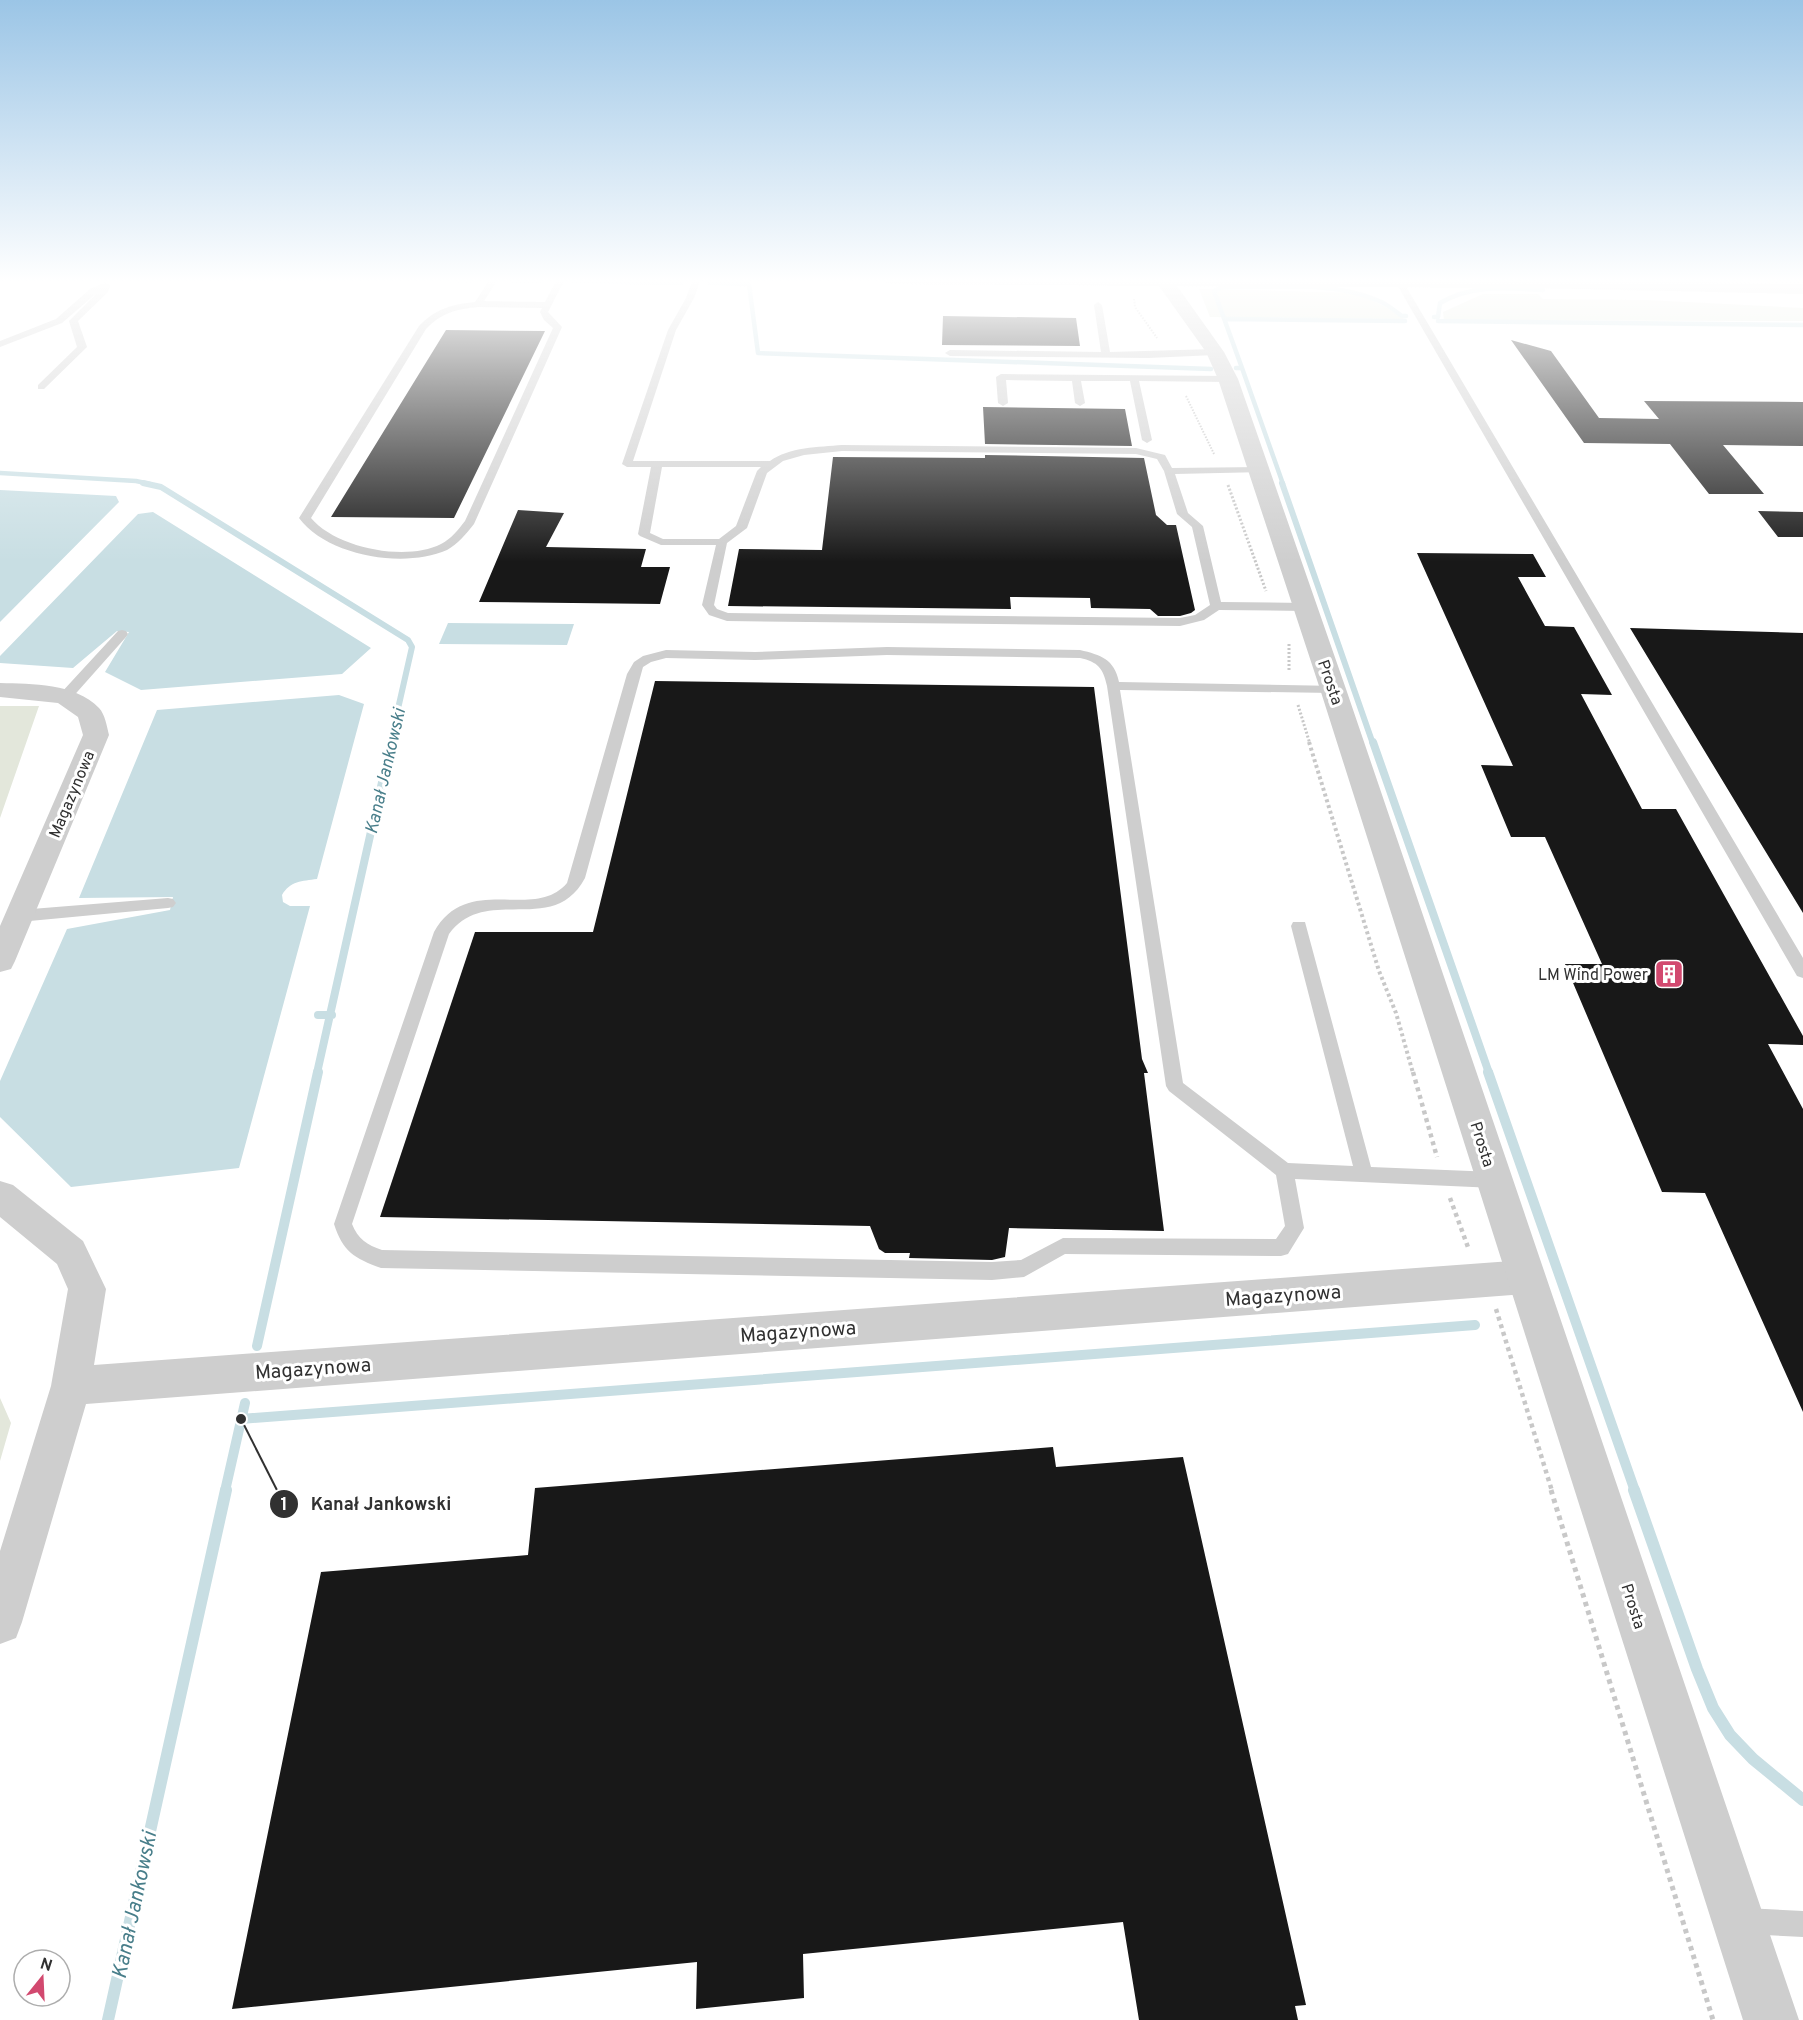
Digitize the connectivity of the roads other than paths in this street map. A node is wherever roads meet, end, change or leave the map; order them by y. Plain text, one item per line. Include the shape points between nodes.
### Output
1 (55, 373) edge
2 (394, 373) edge
3 (537, 373) edge
4 (657, 373) edge
5 (1198, 373) edge
6 (1225, 373) edge
7 (1453, 373) edge
8 (1076, 378) junction
9 (1134, 378) junction
10 (41, 387) dead end
11 (1003, 403) dead end
12 (1080, 403) dead end
13 (1147, 440) dead end
14 (657, 464) junction
15 (772, 464) junction
16 (1260, 470) junction
17 (1169, 471) junction
18 (722, 542) junction
19 (1216, 606) junction
20 (1289, 606) junction
21 (122, 634) dead end
22 (1113, 686) junction
23 (1333, 689) junction
24 (0, 690) edge
25 (65, 697) junction
26 (168, 903) dead end
27 (19, 916) junction
28 (1299, 926) dead end
29 (0, 961) edge
30 (1803, 972) edge
31 (1284, 1170) junction
32 (1364, 1174) junction
33 (1495, 1180) junction
34 (0, 1197) edge
35 (1525, 1276) junction
36 (71, 1386) junction
37 (0, 1622) edge
38 (1738, 1921) junction
39 (1803, 1924) edge
40 (1770, 2020) edge

1 - 10 lane
2 - 3 lane via 304,518 318,535 346,546 416,554 436,550 461,535 470,522
4 - 14 lane via 627,464
5 - 9 lane via 1179,379
6 - 16 street, Prosta
7 - 30 lane
8 - 9 lane
8 - 11 lane via 1002,377
8 - 12 lane
9 - 13 lane
14 - 15 lane
14 - 18 lane via 644,534 661,542
15 - 17 lane via 803,452 842,448 1136,451 1161,458
15 - 18 lane via 762,471 741,528
16 - 17 lane
16 - 20 street, Prosta
17 - 19 lane via 1183,514 1197,526
18 - 19 lane via 708,605 713,612 727,617 1180,622 1196,620
19 - 20 lane
20 - 23 street, Prosta
21 - 25 lane
22 - 23 lane
22 - 31 lane via 1175,1086
22 - 31 lane via 1110,668 1100,658 1080,654 666,654 638,665 573,887 549,903 467,908 448,921 442,932 344,1224 348,1241 360,1251 381,1259 992,1272 1024,1268 1063,1246 1281,1248 1295,1228
23 - 33 street, Prosta
24 - 25 street, Magazynowa
25 - 27 street, Magazynowa via 90,713 96,735
26 - 27 lane
27 - 29 street, Magazynowa
28 - 32 lane
31 - 32 lane
32 - 33 lane
33 - 35 street, Prosta
34 - 36 street via 70,1253 87,1289
35 - 36 street, Magazynowa
35 - 38 street, Prosta
36 - 37 street
38 - 39 lane
38 - 40 street, Prosta

